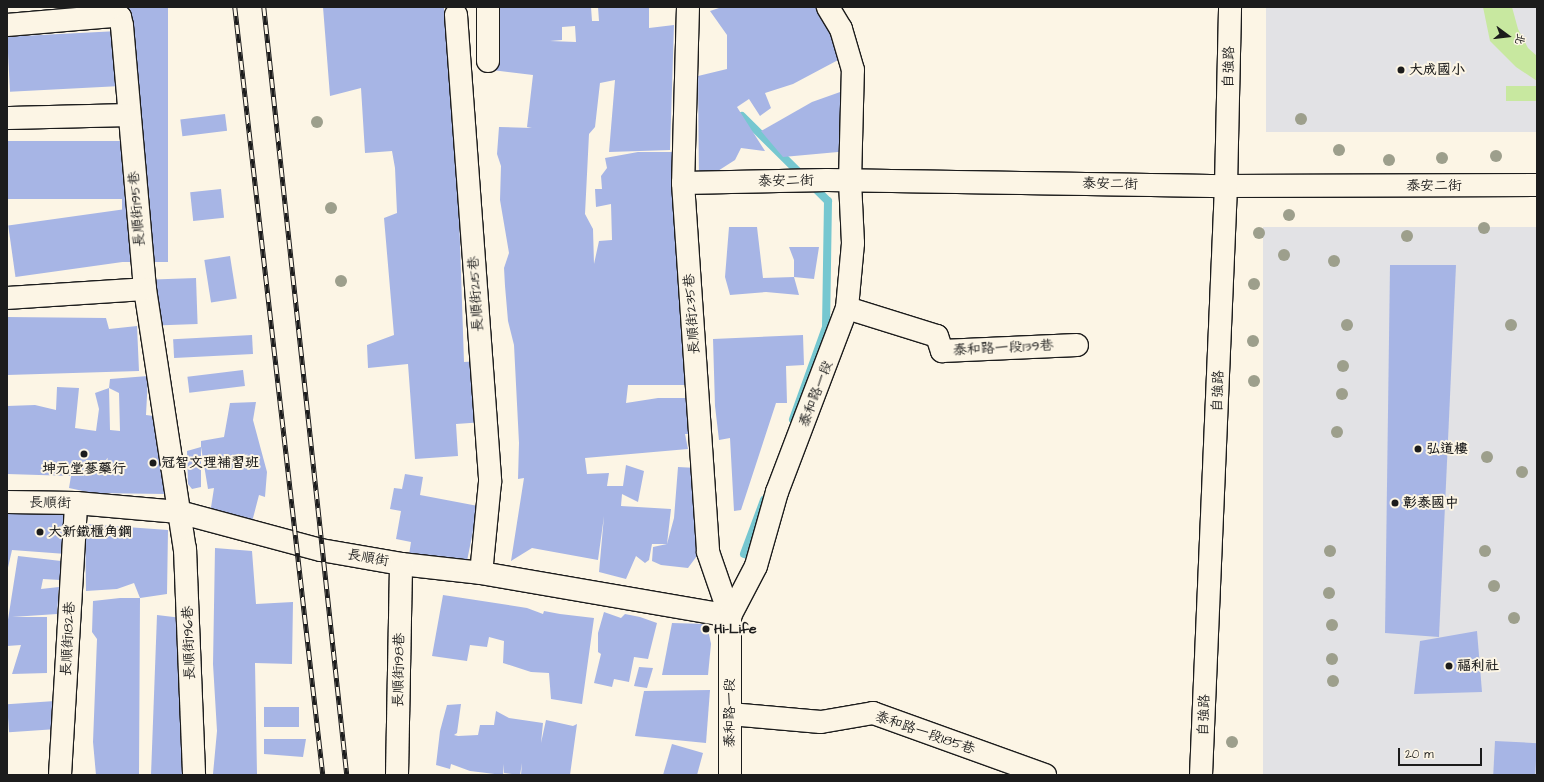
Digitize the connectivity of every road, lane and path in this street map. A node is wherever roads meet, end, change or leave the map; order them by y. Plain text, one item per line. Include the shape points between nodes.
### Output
1 (488, 7) edge
2 (688, 7) edge
3 (828, 7) edge
4 (1230, 7) edge
5 (456, 15) dead end
6 (7, 25) edge
7 (488, 61) dead end
8 (129, 116) junction
9 (7, 118) edge
10 (850, 181) junction
11 (683, 183) junction
12 (1537, 185) edge
13 (1226, 186) junction
14 (145, 289) junction
15 (7, 298) edge
16 (847, 308) junction
17 (1077, 345) dead end
18 (7, 502) edge
19 (76, 503) junction
20 (179, 512) junction
21 (401, 564) junction
22 (481, 573) junction
23 (730, 616) junction
24 (730, 714) junction
25 (60, 775) edge
26 (194, 775) edge
27 (397, 775) edge
28 (730, 775) edge
29 (1045, 775) edge
30 (1201, 775) edge

1 - 7 street
2 - 11 street, 長順街235巷
3 - 10 street, 泰和路一段 via 841,29 853,70
4 - 13 street, 自強路
5 - 22 street, 長順街215巷 via 490,482
6 - 8 street, 長順街195巷 via 120,17
8 - 9 street
8 - 14 street, 長順街195巷
10 - 11 street, 泰安二街
10 - 13 street, 泰安二街
10 - 16 street, 泰和路一段 via 853,243
11 - 23 street, 長順街235巷 via 708,552
12 - 13 street, 泰安二街
13 - 30 street, 自強路
14 - 15 street
14 - 20 street, 長順街195巷
16 - 17 street, 泰和路一段139巷 via 937,336 942,351
16 - 23 street, 泰和路一段 via 777,492 756,566
18 - 19 street, 長順街
19 - 20 street, 長順街
19 - 25 street, 長順街182巷
20 - 21 street, 長順街 via 321,550
20 - 26 street, 長順街196巷 via 185,549
21 - 22 street, 長順街
21 - 27 street, 長順街198巷
22 - 23 street, 長順街
23 - 24 street, 泰和路一段
24 - 28 street, 泰和路一段
24 - 29 street, 泰和路一段185巷 via 821,722 873,713

